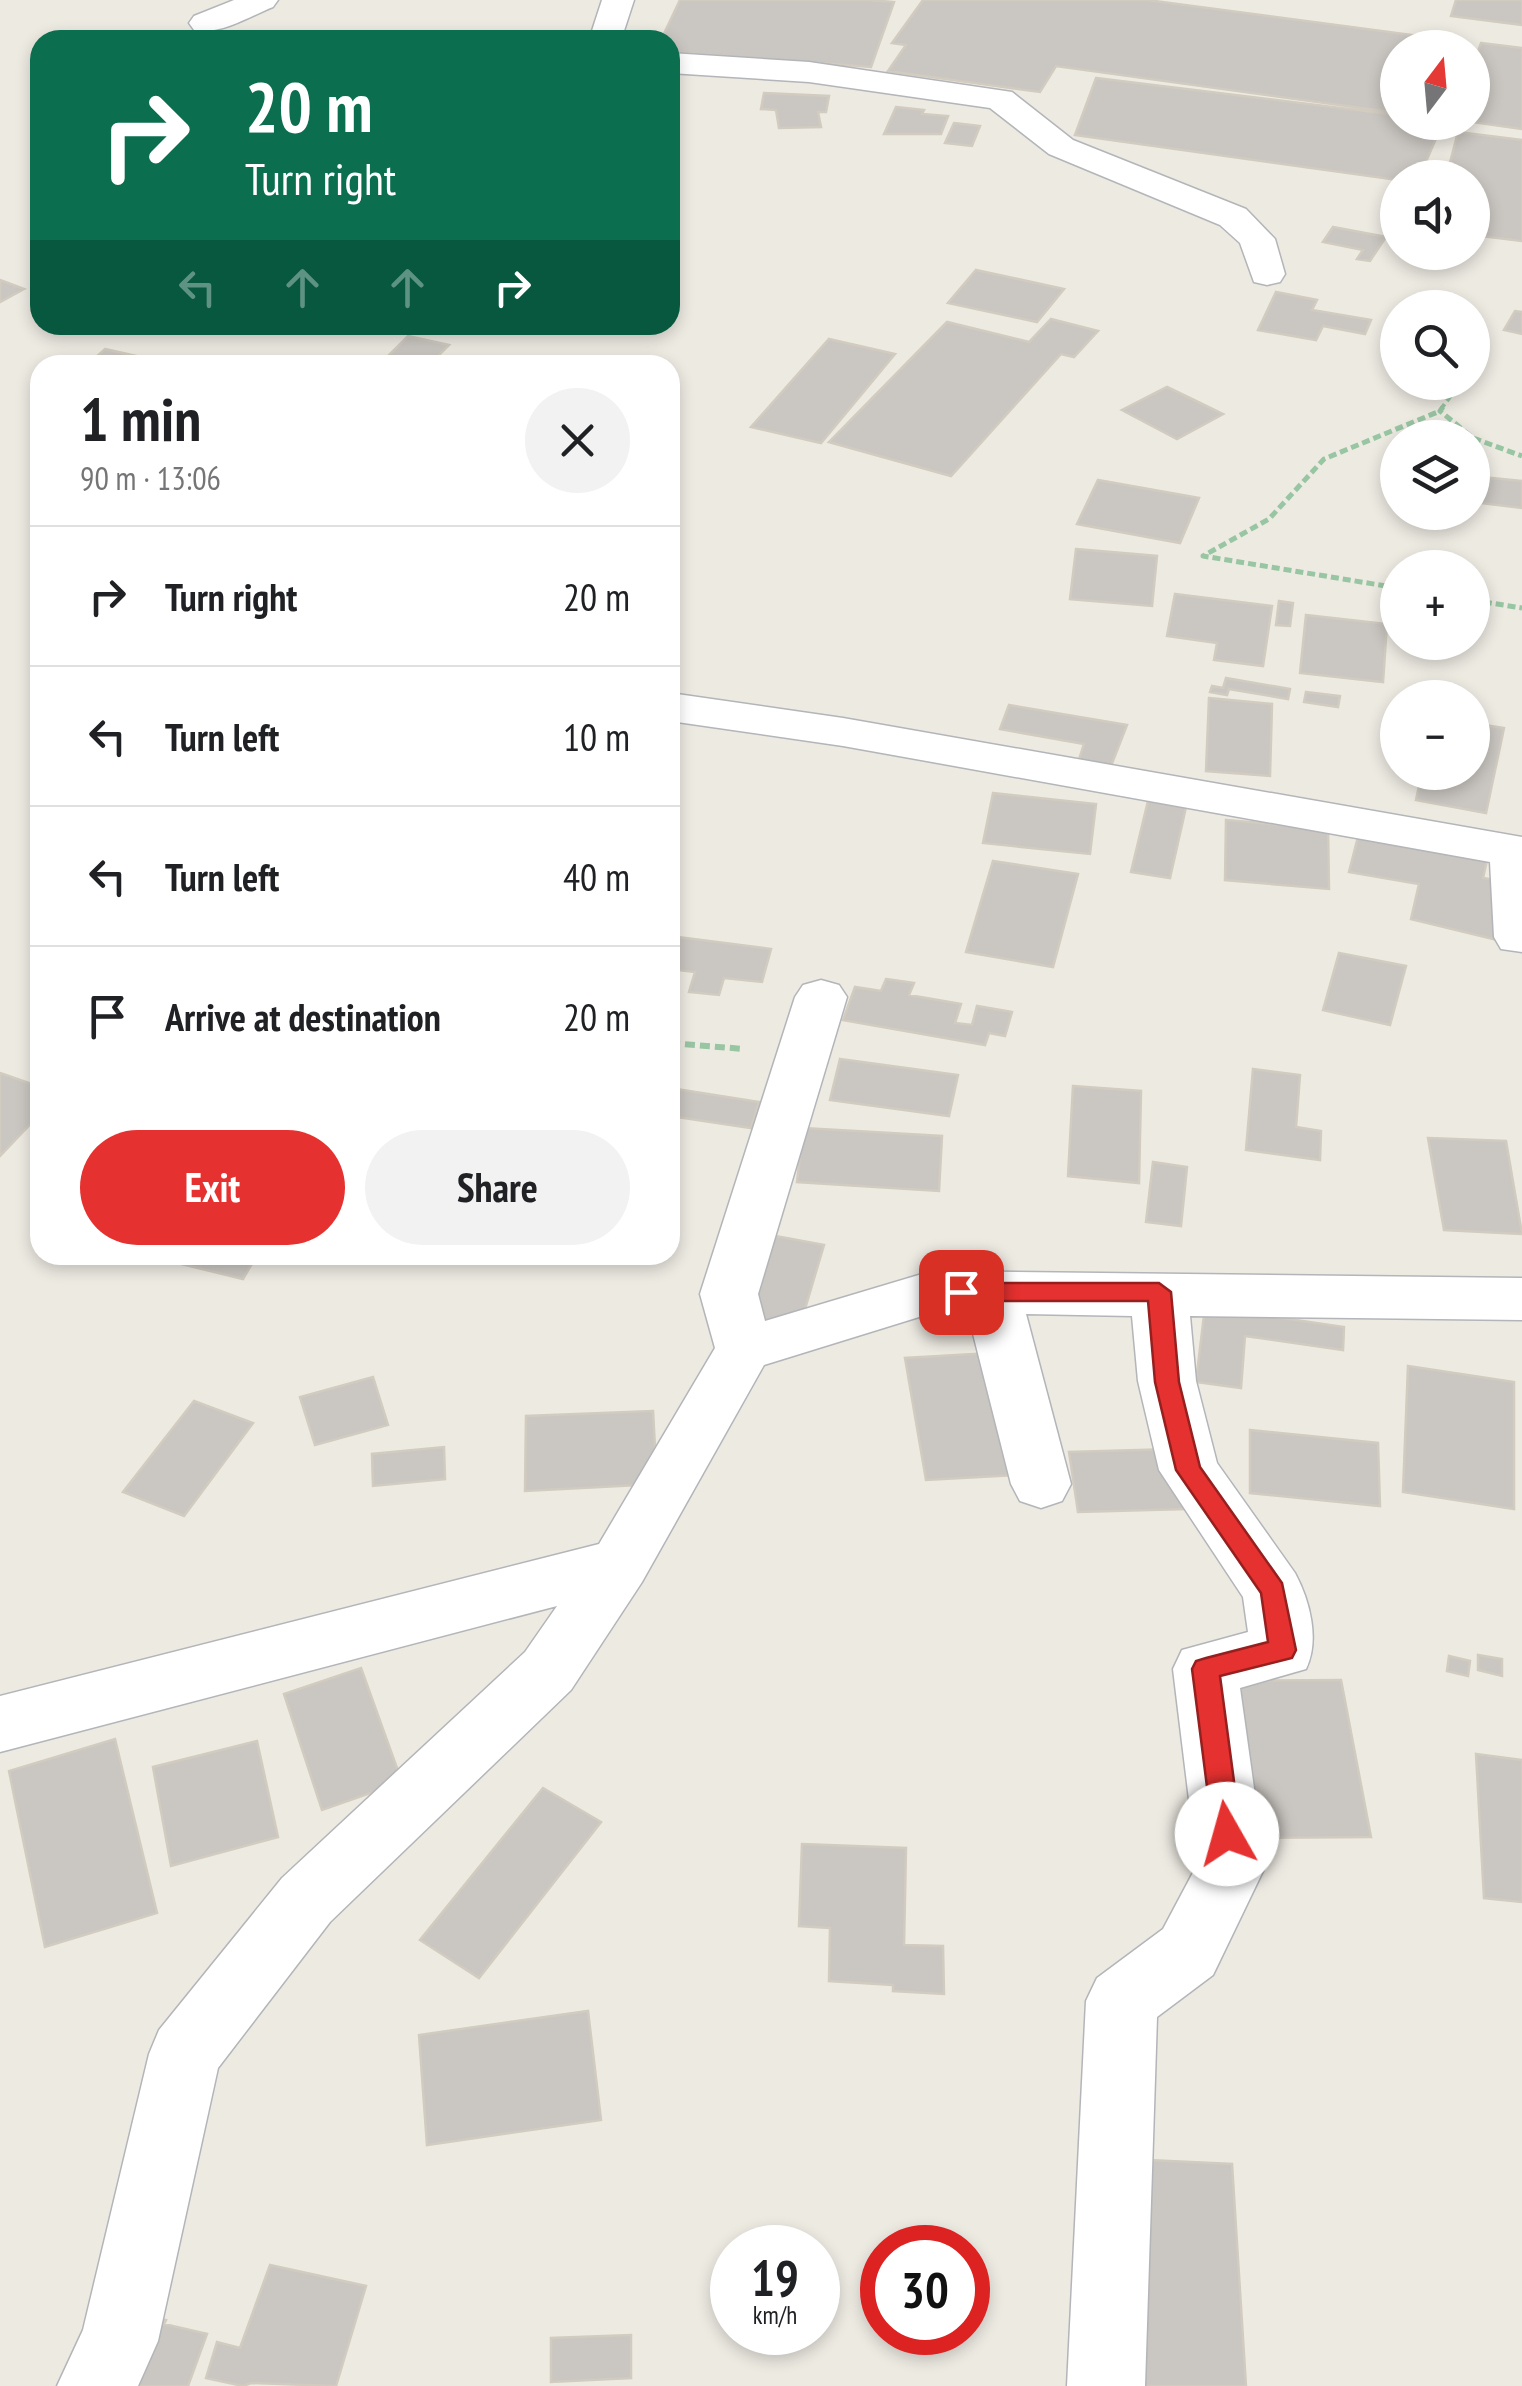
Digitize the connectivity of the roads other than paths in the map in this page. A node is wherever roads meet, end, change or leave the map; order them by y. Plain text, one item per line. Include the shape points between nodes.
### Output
1 (262, 0) edge
2 (618, 0) edge
3 (205, 23) dead end
4 (608, 30) edge
5 (680, 64) edge
6 (1267, 274) dead end
7 (680, 708) edge
8 (1518, 851) edge
9 (1518, 937) dead end
10 (813, 1020) road end
11 (991, 1292) junction
12 (1159, 1292) junction
13 (1522, 1299) edge
14 (744, 1349) junction
15 (1041, 1484) dead end
16 (620, 1564) junction
17 (0, 1724) edge
18 (96, 2386) edge
19 (1106, 2386) edge

1 - 3 street
2 - 4 street
5 - 6 street via 809,72 1000,100 1062,147 1234,217 1257,239
7 - 8 street
8 - 9 street
10 - 14 street via 730,1294
11 - 12 street
11 - 14 street via 932,1292
11 - 15 street
12 - 13 street
12 - 19 street via 1167,1382 1188,1470 1273,1590 1283,1650 1206,1669 1231,1868 1188,1952 1122,2002
14 - 16 street
16 - 17 street
16 - 18 street via 548,1671 306,1900 184,2054 119,2341

